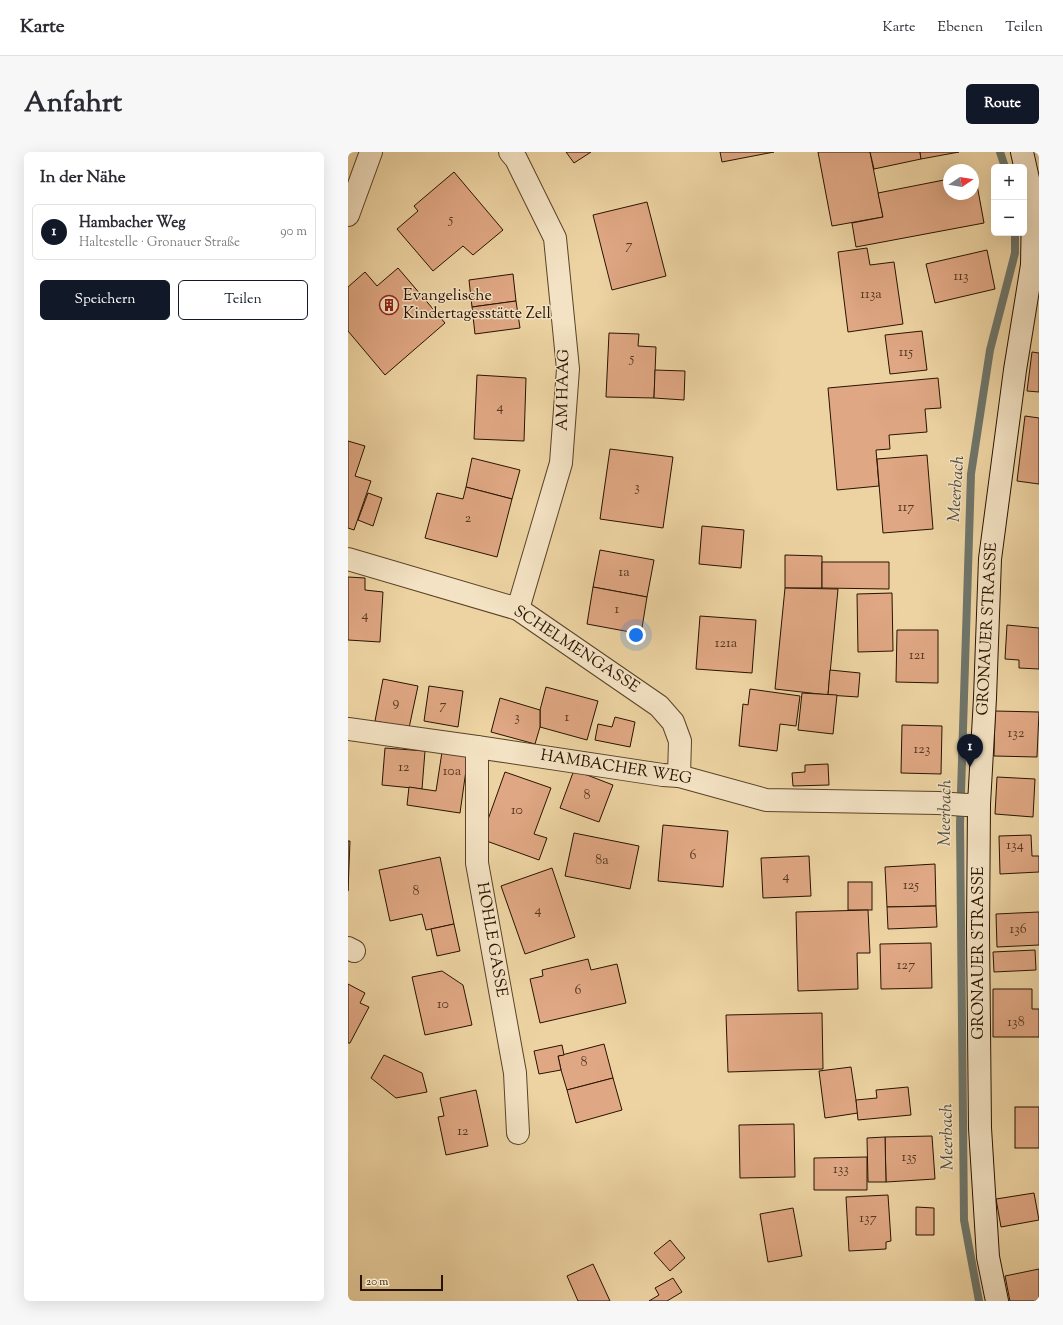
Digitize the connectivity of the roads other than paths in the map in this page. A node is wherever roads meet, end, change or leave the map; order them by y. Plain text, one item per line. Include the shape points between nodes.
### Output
1 (371, 152) edge
2 (510, 152) edge
3 (1022, 152) edge
4 (348, 215) edge
5 (348, 559) edge
6 (518, 608) junction
7 (348, 730) edge
8 (477, 747) junction
9 (679, 776) junction
10 (965, 804) junction
11 (518, 1133) dead end
12 (997, 1301) edge

1 - 4 street
2 - 6 street, AM HAAG via 516,159 555,238 568,369 561,463
3 - 10 street, GRONAUER STRASSE via 1033,208 1032,265 990,559 985,698
5 - 6 street, SCHELMENGASSE
6 - 9 street, SCHELMENGASSE via 659,706 673,722 680,741
7 - 8 street, HAMBACHER WEG
8 - 9 street, HAMBACHER WEG
8 - 11 street, HOHLE GASSE via 477,863 515,1073
9 - 10 street, HAMBACHER WEG via 766,800
10 - 12 street, GRONAUER STRASSE via 978,931 980,1128 988,1257

